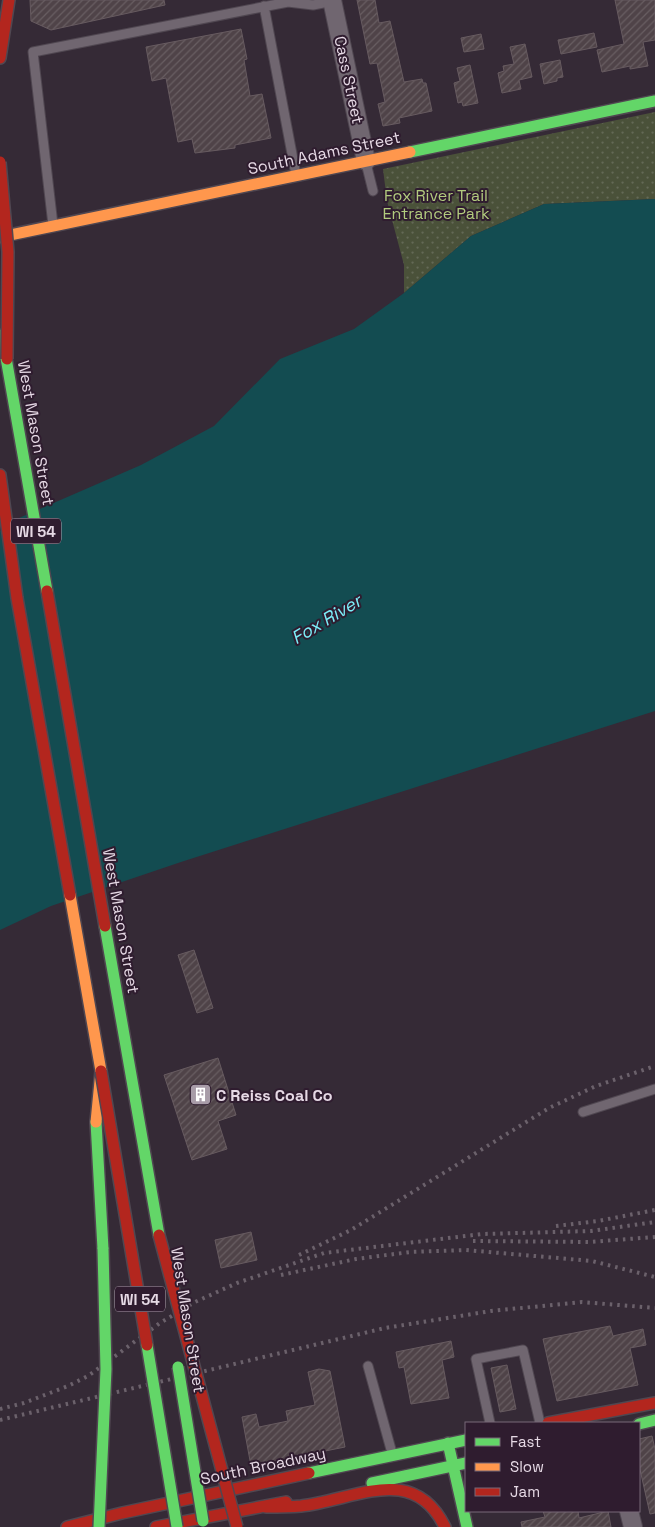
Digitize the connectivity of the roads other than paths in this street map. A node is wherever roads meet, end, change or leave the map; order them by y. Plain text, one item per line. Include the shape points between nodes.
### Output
1 (9, 0) edge
2 (332, 0) edge
3 (264, 6) junction
4 (0, 58) edge
5 (655, 101) edge
6 (366, 161) junction
7 (0, 162) edge
8 (296, 175) junction
9 (373, 191) dead end
10 (53, 226) junction
11 (0, 237) edge
12 (0, 321) edge
13 (6, 359) junction
14 (0, 475) edge
15 (0, 538) edge
16 (17, 598) junction
17 (101, 1071) junction
18 (655, 1089) edge
19 (583, 1112) dead end
20 (159, 1235) junction
21 (170, 1322) dead end
22 (175, 1351) dead end
23 (368, 1366) dead end
24 (655, 1403) edge
25 (608, 1418) edge
26 (655, 1420) edge
27 (490, 1422) edge
28 (540, 1422) edge
29 (560, 1422) edge
30 (640, 1424) edge
31 (465, 1440) edge
32 (448, 1443) junction
33 (434, 1447) junction
34 (393, 1456) junction
35 (465, 1463) edge
36 (453, 1465) junction
37 (438, 1469) junction
38 (441, 1484) dead end
39 (266, 1507) junction
40 (446, 1510) dead end
41 (472, 1512) edge
42 (629, 1512) edge
43 (204, 1525) edge
44 (67, 1527) edge
45 (99, 1527) edge
46 (156, 1527) edge
47 (177, 1527) edge
48 (237, 1527) edge
49 (445, 1527) edge
50 (450, 1527) edge
51 (467, 1527) edge
52 (475, 1527) edge
53 (633, 1527) edge

1 - 4 main road
2 - 3 lane via 313,5 288,2
2 - 6 street, Cass Street
3 - 8 lane
3 - 10 lane via 33,52
5 - 6 main road, South Adams Street
6 - 8 main road, South Adams Street
6 - 9 lane
7 - 13 main road, bridge via 8,252
8 - 10 main road, South Adams Street
10 - 11 main road, South Adams Street
12 - 13 main road, West Mason Street / WI 54, bridge
13 - 20 main road, West Mason Street / WI 54
14 - 16 main road, WI 54
15 - 16 main road
16 - 17 main road, WI 54
17 - 45 main road, bridge via 95,1129 106,1369
17 - 47 main road, WI 54, bridge
18 - 19 lane
20 - 21 main road, West Mason Street / WI 54, bridge
20 - 48 main road, bridge
22 - 43 main road, West Mason Street, bridge
23 - 34 lane
24 - 25 main road
25 - 29 main road
26 - 30 main road
27 - 28 lane via 476,1359 523,1350
31 - 32 main road, South Broadway
32 - 33 main road, South Broadway
32 - 36 main road
33 - 34 main road, South Broadway
33 - 37 main road
34 - 44 main road, South Broadway
35 - 36 main road
36 - 37 main road
36 - 51 main road
37 - 38 main road
37 - 39 main road
39 - 46 main road
39 - 49 main road via 301,1506 398,1488 425,1499
40 - 50 main road
41 - 52 main road
42 - 53 street

